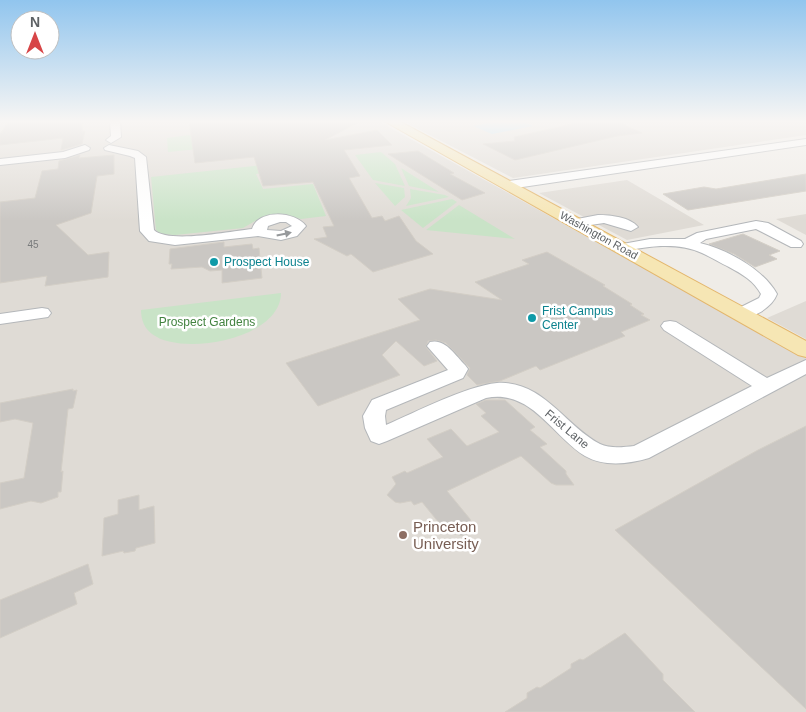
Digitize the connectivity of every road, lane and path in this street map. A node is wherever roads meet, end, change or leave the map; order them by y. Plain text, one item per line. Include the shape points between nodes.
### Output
1 (66, 154) edge
2 (136, 154) edge
3 (452, 154) edge
4 (722, 154) edge
5 (0, 162) edge
6 (509, 185) junction
7 (577, 223) junction
8 (631, 227) dead end
9 (260, 232) dead end
10 (687, 244) junction
11 (796, 244) dead end
12 (622, 248) junction
13 (42, 313) dead end
14 (741, 314) junction
15 (0, 319) edge
16 (670, 326) dead end
17 (436, 346) dead end
18 (806, 350) edge
19 (806, 366) edge
20 (766, 386) junction

1 - 5 street
2 - 9 street via 140,157 148,230 154,238 176,240
3 - 6 main road, Washington Road
4 - 6 street
6 - 7 main road, Washington Road
7 - 8 street via 604,218 618,220
7 - 12 main road, Washington Road
10 - 11 street via 702,236 756,225
10 - 12 street via 644,244
10 - 14 street via 746,270 765,286 769,294 766,301
12 - 14 main road, Washington Road
13 - 15 street
14 - 18 main road, Washington Road
16 - 20 street
17 - 20 street, Frist Lane via 454,363 458,369 456,374 379,405 373,416 379,436 493,389 504,389 526,395 594,451 631,456
19 - 20 street, Frist Lane

